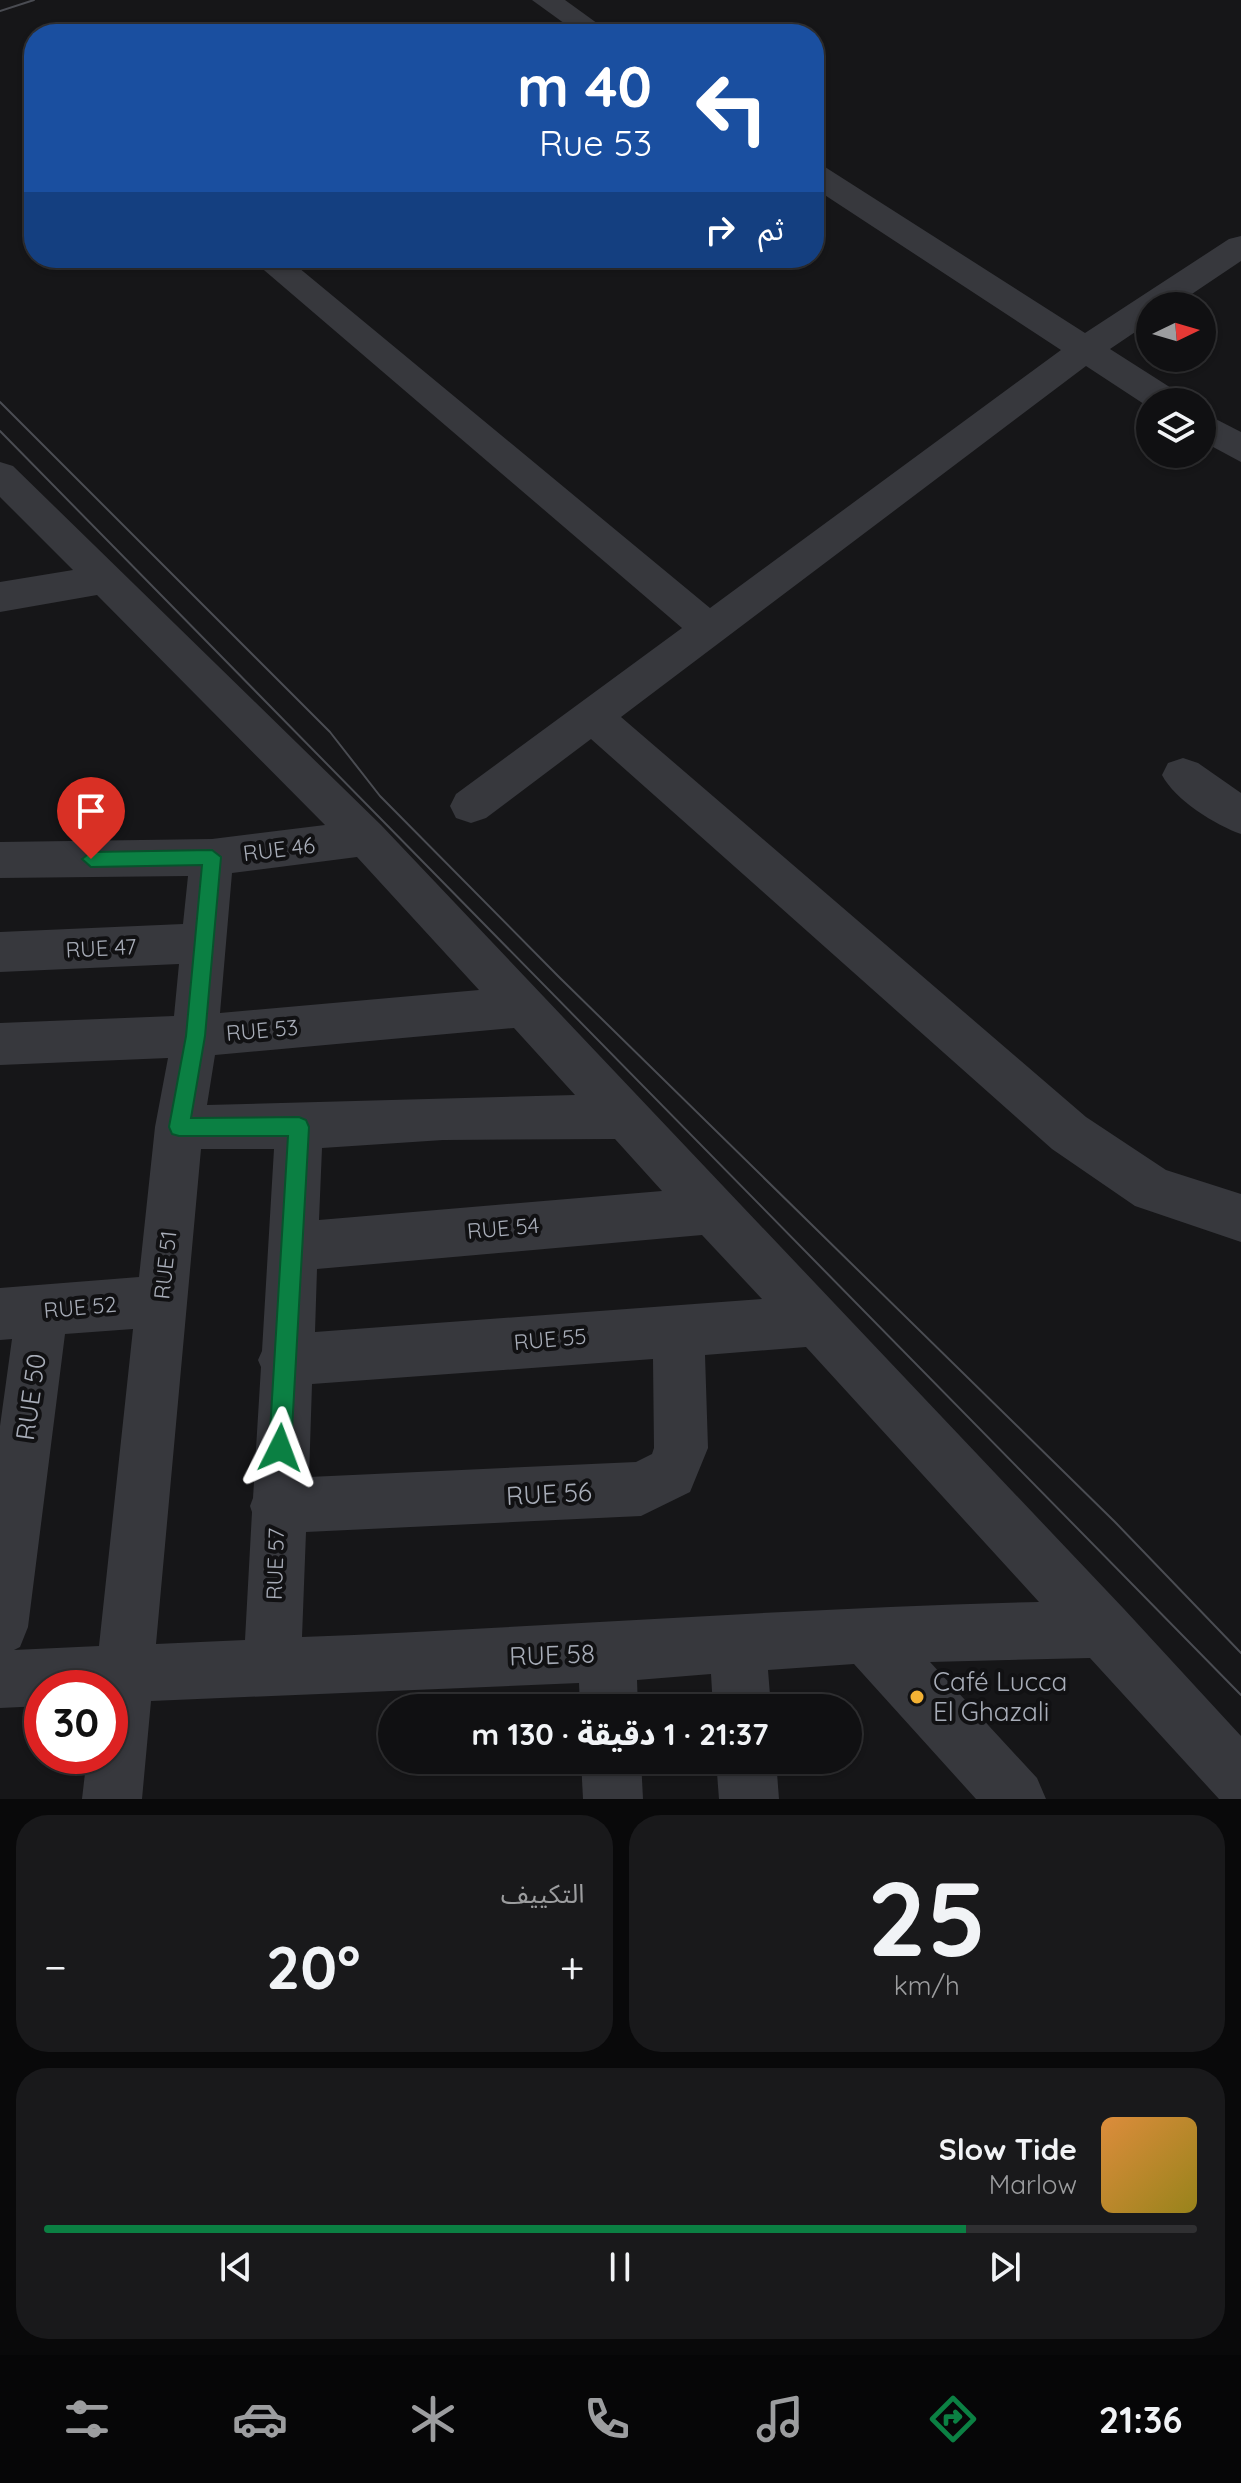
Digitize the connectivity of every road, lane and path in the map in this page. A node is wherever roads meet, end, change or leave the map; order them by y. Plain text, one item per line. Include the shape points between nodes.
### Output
1 (546, 0) edge
2 (583, 24) edge
3 (824, 181) edge
4 (1241, 246) edge
5 (278, 268) edge
6 (1084, 350) junction
7 (1145, 388) edge
8 (1216, 433) edge
9 (1241, 449) edge
10 (0, 475) edge
11 (102, 580) junction
12 (0, 597) edge
13 (709, 629) junction
14 (592, 716) junction
15 (1183, 775) dead end
16 (471, 806) dead end
17 (1241, 816) edge
18 (366, 838) junction
19 (212, 857) junction
20 (0, 860) edge
21 (203, 943) junction
22 (0, 952) edge
23 (524, 1007) junction
24 (195, 1036) junction
25 (0, 1044) edge
26 (627, 1117) junction
27 (179, 1127) junction
28 (299, 1127) junction
29 (713, 1210) junction
30 (1241, 1218) edge
31 (293, 1247) junction
32 (161, 1301) junction
33 (21, 1312) edge
34 (816, 1321) junction
35 (678, 1329) junction
36 (284, 1360) junction
37 (277, 1506) junction
38 (0, 1627) edge
39 (1104, 1629) junction
40 (866, 1635) junction
41 (737, 1645) junction
42 (272, 1666) junction
43 (125, 1670) edge
44 (128, 1673) edge
45 (24, 1678) edge
46 (0, 1679) edge
47 (608, 1681) edge
48 (741, 1694) edge
49 (115, 1774) edge
50 (612, 1774) edge
51 (747, 1774) edge
52 (1241, 1779) edge
53 (112, 1799) edge
54 (613, 1799) edge
55 (749, 1799) edge
56 (1016, 1799) edge

1 - 2 street
3 - 6 street
4 - 6 street
5 - 13 street
6 - 7 street
6 - 13 street
8 - 9 street
10 - 11 street
11 - 12 street
11 - 18 street
13 - 14 street
14 - 16 street
14 - 30 street via 1069,1133 1152,1189
15 - 17 street
18 - 19 street, RUE 46
18 - 23 street
19 - 20 street, RUE 46
19 - 21 street, RUE 51
21 - 22 street, RUE 47
21 - 24 street, RUE 51
23 - 24 street, RUE 53
23 - 26 street
24 - 25 street, RUE 53
24 - 27 street, RUE 51
26 - 28 street via 443,1118
26 - 29 street
27 - 28 street
27 - 32 street, RUE 51
28 - 31 street, RUE 57
29 - 31 street, RUE 54
29 - 34 street
31 - 36 street, RUE 57
32 - 33 street, RUE 52
32 - 43 street, RUE 51
33 - 38 street, RUE 50
34 - 35 street, RUE 55
34 - 39 street
35 - 36 street, RUE 55
35 - 37 street, RUE 56 via 681,1448 671,1473 641,1489
36 - 37 street, RUE 57
37 - 42 street, RUE 57
39 - 40 street, RUE 58
39 - 52 street
40 - 41 street, RUE 58
40 - 56 street
41 - 47 street, RUE 58
41 - 48 street
42 - 44 street, RUE 58
42 - 47 street, RUE 58
45 - 46 street, RUE 58
49 - 53 street, RUE 51
50 - 54 street
51 - 55 street

